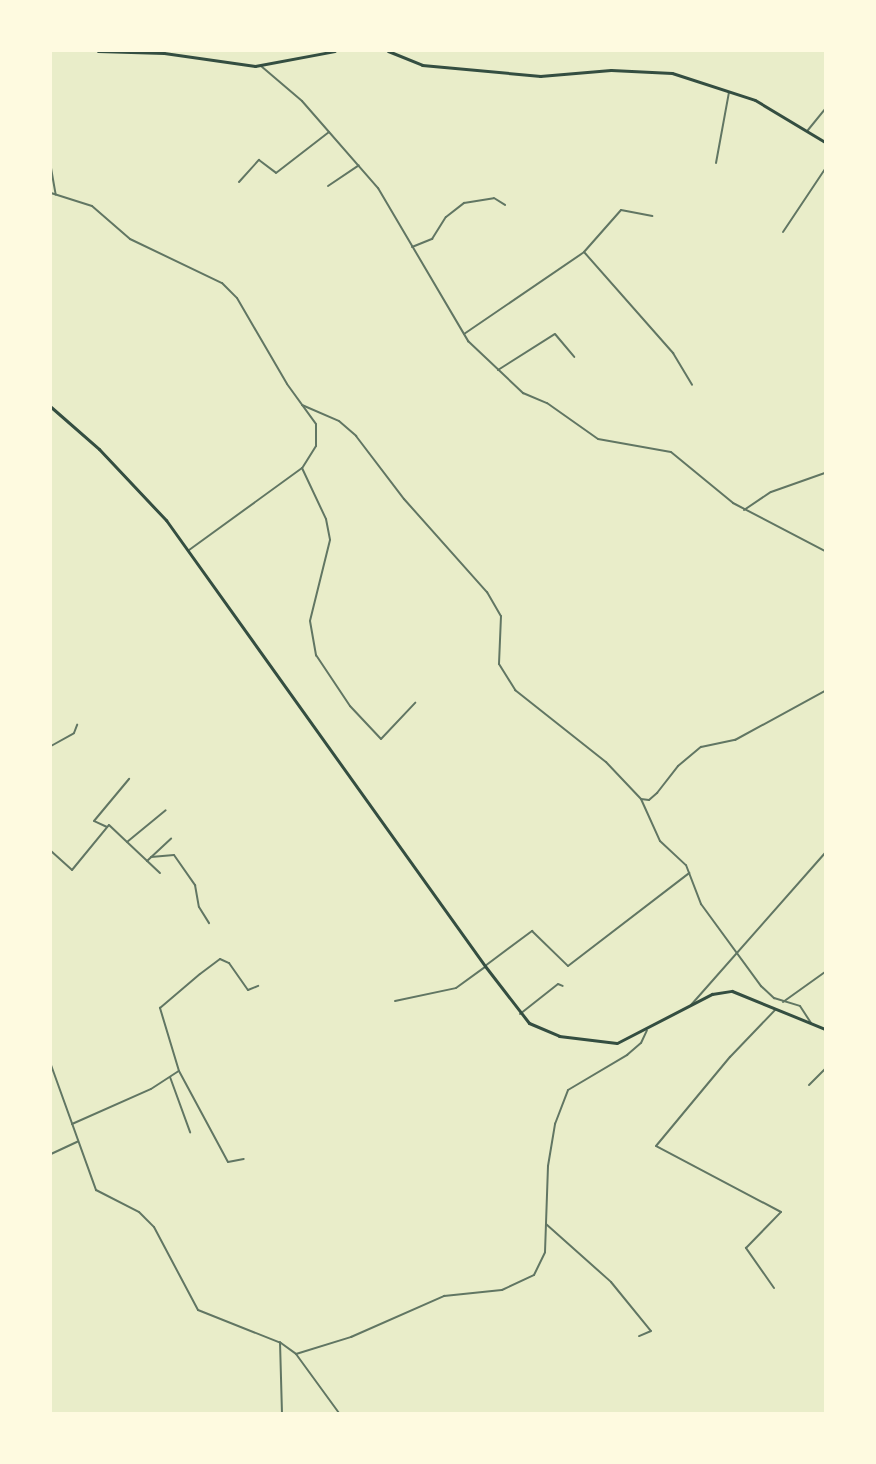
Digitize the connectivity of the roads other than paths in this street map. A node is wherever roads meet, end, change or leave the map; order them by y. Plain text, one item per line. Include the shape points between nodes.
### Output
1 (98, 51) edge
2 (335, 51) edge
3 (388, 51) edge
4 (151, 52) edge
5 (260, 65) junction
6 (729, 92) junction
7 (825, 109) edge
8 (329, 132) junction
9 (807, 132) junction
10 (825, 142) edge
11 (716, 163) dead end
12 (358, 165) junction
13 (51, 168) edge
14 (825, 169) edge
15 (239, 182) dead end
16 (328, 186) dead end
17 (51, 193) edge
18 (56, 195) junction
19 (505, 205) dead end
20 (652, 216) dead end
21 (783, 232) dead end
22 (412, 247) junction
23 (584, 252) junction
24 (464, 334) junction
25 (574, 357) dead end
26 (498, 370) junction
27 (692, 386) dead end
28 (302, 405) junction
29 (51, 407) edge
30 (302, 468) junction
31 (825, 473) edge
32 (744, 510) junction
33 (188, 551) junction
34 (825, 551) edge
35 (825, 691) edge
36 (415, 703) dead end
37 (77, 725) dead end
38 (51, 746) edge
39 (129, 780) dead end
40 (641, 799) junction
41 (166, 810) dead end
42 (107, 827) junction
43 (171, 839) dead end
44 (128, 842) junction
45 (51, 851) edge
46 (825, 853) edge
47 (151, 857) junction
48 (147, 861) junction
49 (689, 872) junction
50 (160, 873) dead end
51 (209, 923) dead end
52 (737, 950) junction
53 (485, 967) junction
54 (825, 972) edge
55 (258, 986) dead end
56 (562, 986) dead end
57 (394, 1001) dead end
58 (783, 1002) junction
59 (691, 1005) junction
60 (776, 1009) junction
61 (520, 1014) junction
62 (811, 1023) junction
63 (825, 1029) edge
64 (647, 1030) junction
65 (51, 1065) edge
66 (825, 1069) edge
67 (178, 1071) junction
68 (170, 1077) junction
69 (809, 1085) dead end
70 (72, 1125) junction
71 (190, 1132) dead end
72 (77, 1142) junction
73 (51, 1154) edge
74 (244, 1159) dead end
75 (546, 1224) junction
76 (774, 1288) dead end
77 (639, 1336) dead end
78 (280, 1342) junction
79 (296, 1354) junction
80 (282, 1413) edge
81 (339, 1413) edge

1 - 4 main road
2 - 5 main road
3 - 6 main road via 422,65 540,76 597,70 659,71
4 - 5 main road
5 - 8 street
6 - 9 main road via 763,104
6 - 11 street
7 - 9 street
8 - 12 street
8 - 15 street via 276,173 259,160
9 - 10 main road
12 - 16 street
12 - 22 street via 378,188
13 - 18 street
14 - 21 street
17 - 18 street
18 - 28 street via 92,206 130,239 222,283 237,298
19 - 22 street via 494,198 464,203 446,217 432,239
20 - 23 street via 621,210
22 - 24 street
23 - 24 street
23 - 27 street via 673,353
24 - 26 street
25 - 26 street via 555,334
26 - 32 street via 523,393 547,403 598,440 671,452
28 - 30 street via 316,424 318,434 315,449
28 - 40 street via 339,421 356,436 404,499 487,592 501,616 499,663 514,690 606,762
29 - 33 main road via 141,491
30 - 33 street
30 - 36 street via 326,519 330,540 309,621 316,655 350,706 381,739
31 - 32 street via 771,492
32 - 34 street
33 - 53 main road
35 - 40 street via 735,740 701,747 678,766 649,800
37 - 38 street via 74,732
39 - 42 street via 94,821
40 - 49 street via 659,840 682,860
41 - 44 street
42 - 44 street
42 - 45 street via 72,870
43 - 47 street
44 - 48 street
46 - 52 street
47 - 48 street
47 - 51 street via 174,855 193,881 200,910
48 - 50 street
49 - 52 street via 700,904
49 - 53 street via 568,966 532,931
52 - 58 street via 766,992
52 - 59 street
53 - 57 street via 456,988
53 - 61 main road
54 - 58 street
55 - 67 street via 248,990 229,963 220,959 161,1005
56 - 61 street via 558,984
58 - 62 street via 800,1006
59 - 60 main road via 712,994 732,991
59 - 64 main road
60 - 62 main road
60 - 76 street via 730,1057 657,1146 781,1212 746,1248
61 - 64 main road via 544,1031 599,1042 617,1043
62 - 63 main road
64 - 75 street via 641,1043 627,1055 568,1090 555,1124
65 - 70 street
66 - 69 street
67 - 68 street
67 - 74 street via 228,1162
68 - 70 street
68 - 71 street
70 - 72 street
72 - 73 street
72 - 78 street via 96,1190 139,1212 154,1227 198,1310 210,1318
75 - 77 street via 590,1259 651,1331
75 - 79 street via 543,1262 539,1270 521,1282 502,1290 444,1296 351,1337
78 - 79 street
78 - 80 street
79 - 81 street

